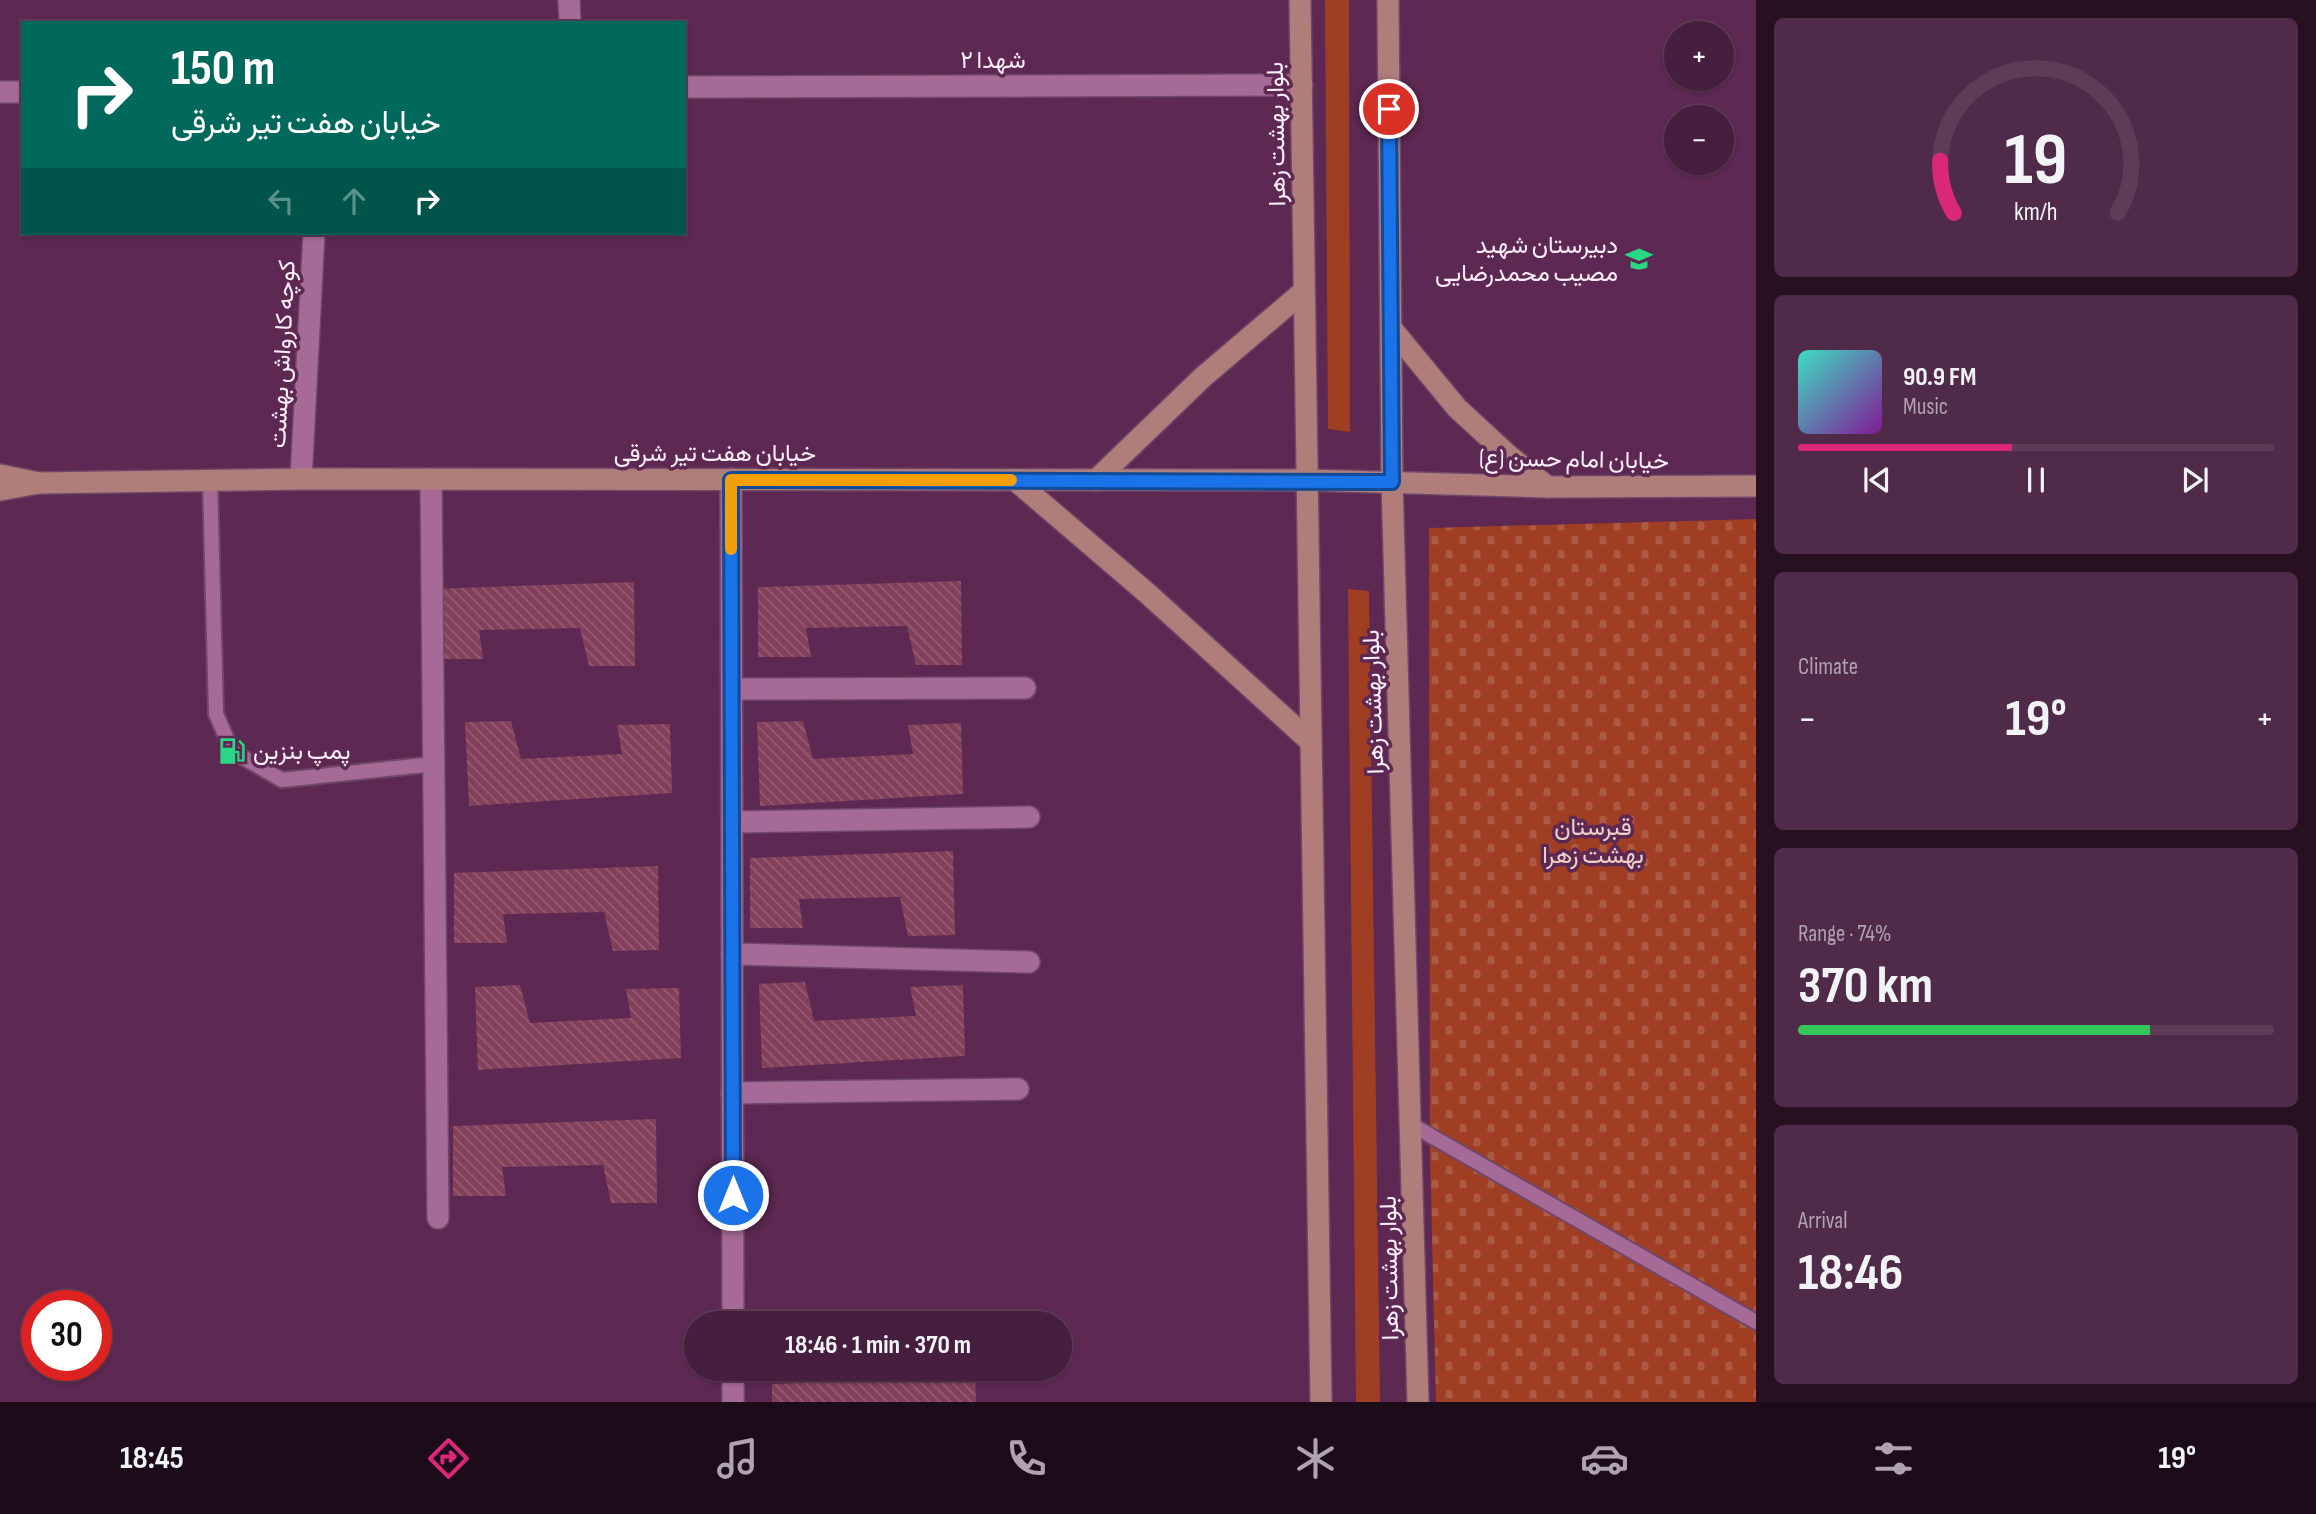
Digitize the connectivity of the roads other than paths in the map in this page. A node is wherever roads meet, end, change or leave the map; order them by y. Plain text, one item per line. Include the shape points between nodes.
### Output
1 (569, 0) edge
2 (1300, 0) edge
3 (1388, 0) edge
4 (570, 21) edge
5 (1302, 85) junction
6 (686, 87) edge
7 (0, 92) edge
8 (21, 92) edge
9 (314, 235) edge
10 (1304, 291) junction
11 (1391, 328) junction
12 (0, 475) edge
13 (302, 479) junction
14 (430, 479) junction
15 (210, 480) junction
16 (731, 480) junction
17 (1015, 480) junction
18 (1096, 480) junction
19 (1307, 480) junction
20 (1392, 482) junction
21 (39, 483) junction
22 (1756, 486) edge
23 (1548, 488) junction
24 (0, 490) edge
25 (1026, 688) dead end
26 (732, 690) junction
27 (1311, 742) junction
28 (434, 764) junction
29 (1029, 817) dead end
30 (732, 822) junction
31 (732, 954) junction
32 (1029, 962) dead end
33 (1018, 1089) dead end
34 (732, 1093) junction
35 (1412, 1125) junction
36 (438, 1217) dead end
37 (733, 1311) edge
38 (1756, 1322) edge
39 (733, 1381) edge
40 (733, 1402) edge
41 (1321, 1402) edge
42 (1418, 1402) edge

1 - 4 street
2 - 5 main road, بلوار بهشت زهرا
3 - 11 main road, بلوار بهشت زهرا
5 - 6 street, شهدا ۲
5 - 10 main road, بلوار بهشت زهرا
7 - 8 street
9 - 13 street, کوچه کارواش بهشت
10 - 18 main road via 1203,377
10 - 19 main road, بلوار بهشت زهرا
11 - 20 main road, بلوار بهشت زهرا
11 - 23 main road via 1457,408
12 - 21 main road, خیابان هفت تیر شرقی
13 - 14 main road, خیابان هفت تیر شرقی
13 - 15 main road, خیابان هفت تیر شرقی
14 - 16 main road, خیابان هفت تیر شرقی
14 - 28 street
15 - 21 main road, خیابان هفت تیر شرقی
15 - 28 lane via 216,714 232,751 282,779
16 - 17 main road, خیابان هفت تیر شرقی
16 - 26 street
17 - 18 main road, خیابان هفت تیر شرقی
17 - 27 main road
18 - 19 main road, خیابان هفت تیر شرقی
19 - 20 main road, خیابان هفت تیر شرقی
19 - 27 main road, بلوار بهشت زهرا
20 - 23 main road, خیابان امام حسن (ع)
20 - 35 main road, بلوار بهشت زهرا
21 - 24 main road, خیابان هفت تیر شرقی
22 - 23 main road, خیابان امام حسن (ع)
25 - 26 street
26 - 30 street
27 - 41 main road, بلوار بهشت زهرا
28 - 36 street
29 - 30 street
30 - 31 street
31 - 32 street
31 - 34 street
33 - 34 street
34 - 37 street
35 - 38 lane
35 - 42 main road, بلوار بهشت زهرا
39 - 40 street

